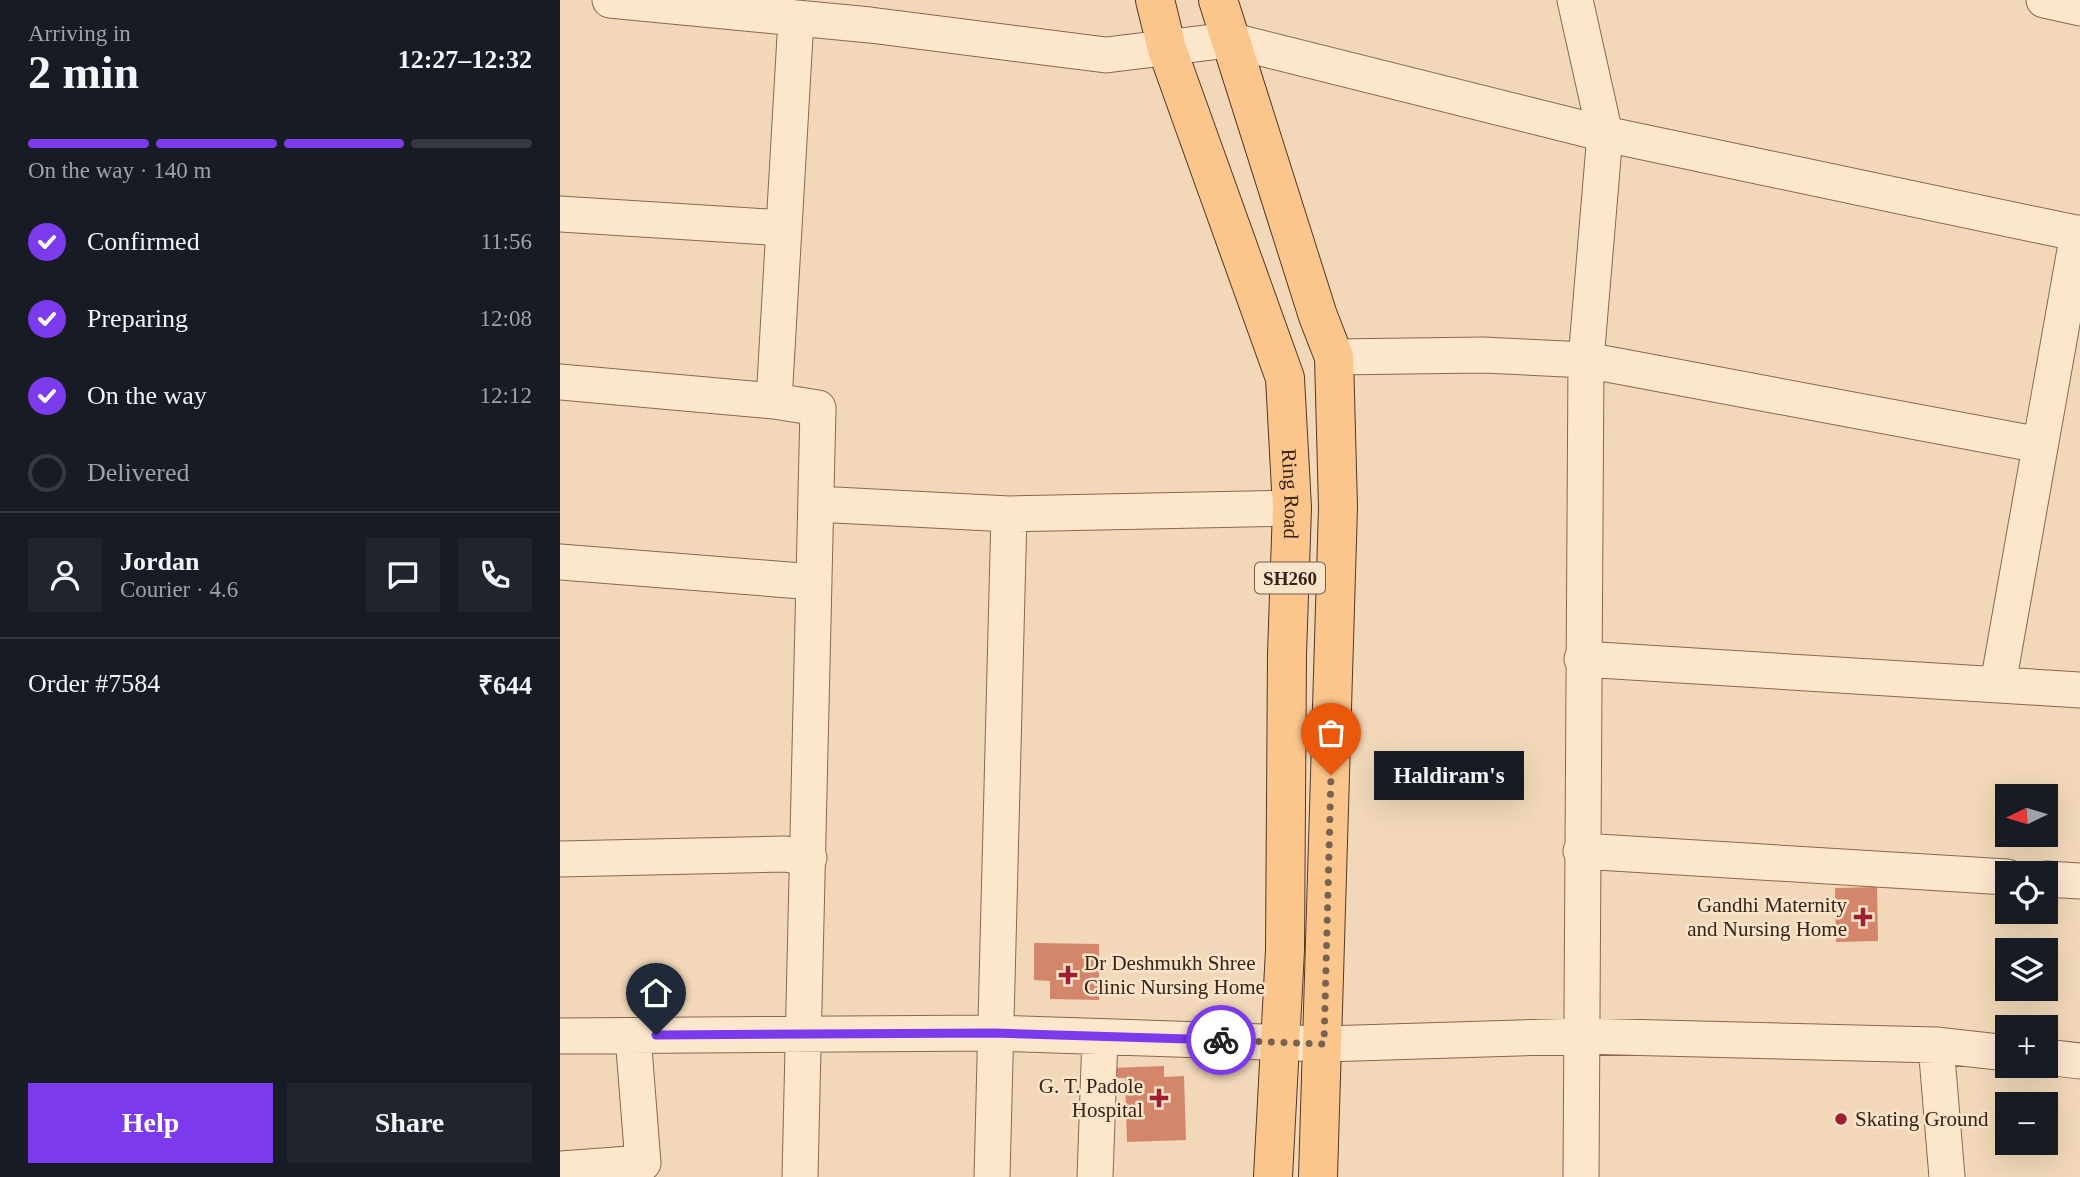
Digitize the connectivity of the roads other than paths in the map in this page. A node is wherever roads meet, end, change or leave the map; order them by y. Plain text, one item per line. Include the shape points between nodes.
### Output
1 (610, 0) edge
2 (1154, 0) edge
3 (1218, 0) edge
4 (1575, 0) edge
5 (2044, 0) edge
6 (688, 5) edge
7 (2080, 8) edge
8 (867, 12) edge
9 (796, 19) junction
10 (1229, 40) junction
11 (1167, 49) junction
12 (1605, 134) junction
13 (560, 214) edge
14 (784, 228) junction
15 (2079, 234) edge
16 (1334, 357) junction
17 (1586, 360) junction
18 (560, 382) edge
19 (774, 401) junction
20 (2040, 445) junction
21 (816, 504) junction
22 (1292, 508) junction
23 (1009, 514) junction
24 (560, 562) edge
25 (814, 582) junction
26 (1582, 659) junction
27 (1998, 684) junction
28 (2080, 690) edge
29 (1581, 851) junction
30 (809, 858) junction
31 (560, 859) edge
32 (1995, 876) edge
33 (2058, 880) edge
34 (2080, 881) edge
35 (995, 1033) junction
36 (805, 1035) junction
37 (560, 1036) edge
38 (633, 1036) junction
39 (1100, 1037) junction
40 (1580, 1037) junction
41 (1280, 1042) junction
42 (1324, 1044) junction
43 (1936, 1045) junction
44 (1995, 1052) edge
45 (2058, 1058) edge
46 (2080, 1060) edge
47 (560, 1169) edge
48 (643, 1170) edge
49 (800, 1177) edge
50 (992, 1177) edge
51 (1095, 1177) edge
52 (1273, 1177) edge
53 (1318, 1177) edge
54 (1581, 1177) edge
55 (1947, 1177) edge

1 - 6 street
2 - 11 main road, Ring Road / SH260
3 - 10 main road, SH260
4 - 12 street
5 - 7 street
6 - 9 street
8 - 9 street
8 - 11 street via 1106,55
9 - 14 street
10 - 11 street
10 - 12 street
10 - 16 main road, SH260
11 - 22 main road, Ring Road / SH260 via 1285,378
12 - 15 street
12 - 17 street
13 - 14 street
14 - 19 street
15 - 20 street
16 - 17 street via 1483,355
16 - 42 main road, SH260 via 1338,507
17 - 20 street
17 - 26 street
18 - 19 street
19 - 21 street via 818,408
20 - 27 street
21 - 23 street
21 - 25 street
22 - 23 street
22 - 41 main road, Ring Road / SH260
23 - 35 street
24 - 25 street
25 - 30 street
26 - 27 street
26 - 29 street
27 - 28 street
29 - 32 street
29 - 40 street
30 - 31 street via 785,853
30 - 36 street
33 - 34 street
35 - 36 street
35 - 39 street
35 - 50 street
36 - 38 street
36 - 49 street
37 - 38 street
38 - 48 street
39 - 41 street
39 - 51 street
40 - 42 street
40 - 43 street
40 - 54 street
41 - 42 street
41 - 52 main road, Ring Road / SH260
42 - 53 main road, SH260
43 - 44 street
43 - 55 street
45 - 46 street
47 - 48 street

